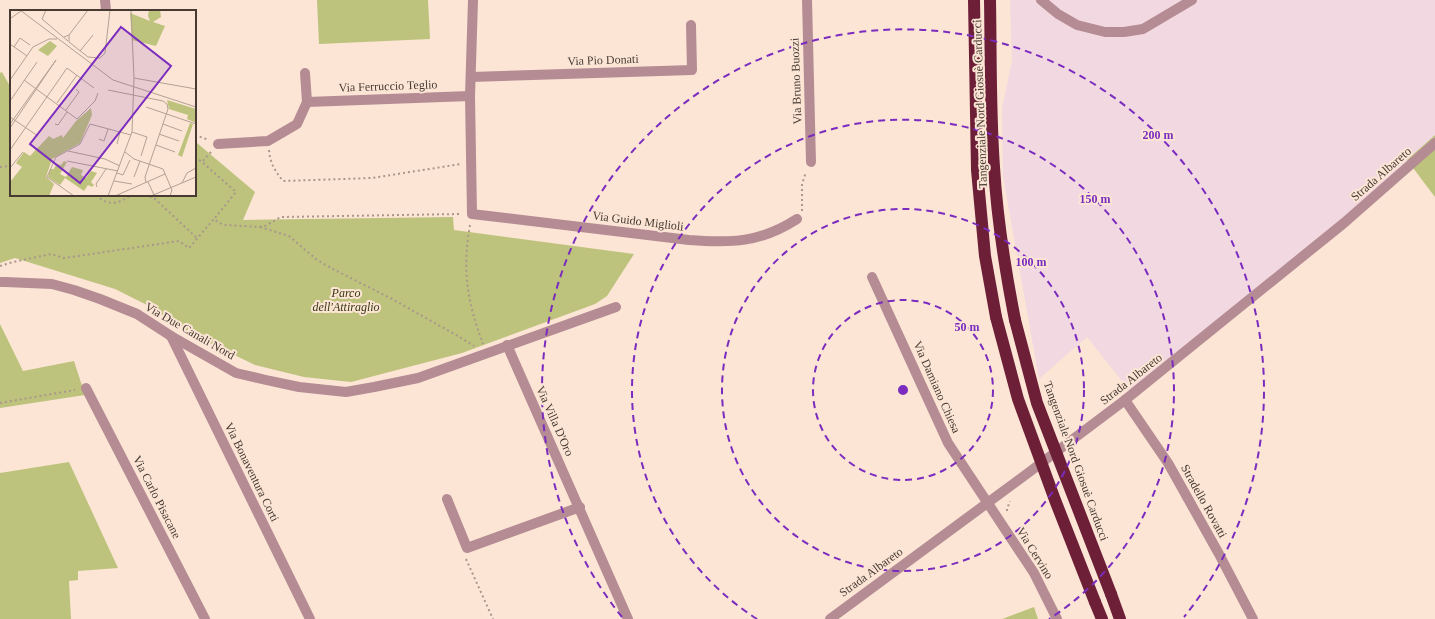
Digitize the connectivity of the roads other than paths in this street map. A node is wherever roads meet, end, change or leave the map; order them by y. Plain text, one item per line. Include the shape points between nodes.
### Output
1 (105, 0) edge
2 (473, 0) edge
3 (807, 0) edge
4 (974, 0) edge
5 (1041, 0) edge
6 (1192, 0) edge
7 (991, 2) edge
8 (106, 10) edge
9 (691, 25) dead end
10 (305, 72) dead end
11 (471, 77) junction
12 (470, 96) junction
13 (306, 102) junction
14 (1435, 143) edge
15 (218, 144) road end
16 (811, 162) road end
17 (797, 219) road end
18 (872, 277) dead end
19 (0, 282) edge
20 (616, 307) dead end
21 (171, 336) junction
22 (507, 345) junction
23 (86, 388) road end
24 (1125, 400) junction
25 (448, 499) dead end
26 (987, 503) junction
27 (580, 507) junction
28 (205, 619) edge
29 (310, 619) edge
30 (628, 619) edge
31 (830, 619) edge
32 (1057, 619) edge
33 (1102, 619) edge
34 (1120, 619) edge
35 (1253, 619) edge

1 - 8 street
2 - 11 street
3 - 16 street, Via Bruno Buozzi
4 - 33 highway, Tangenziale Nord Giosuè Carducci, bridge via 977,170 985,256 996,317 1018,398
5 - 6 street via 1077,25 1105,32 1143,29
7 - 34 highway, Tangenziale Nord Giosuè Carducci, bridge via 994,167 1004,264 1015,320 1037,403
9 - 11 street, Via Pio Donati via 692,70
10 - 13 street
11 - 12 street
12 - 13 street, Via Ferruccio Teglio
12 - 17 street, Via Guido Miglioli via 472,214 721,242 741,241 771,233
13 - 15 street via 298,124 268,141
14 - 24 street, Strada Albareto via 1344,223
18 - 26 street, Via Damiano Chiesa via 948,443
19 - 21 street, Via Due Canali Nord via 52,284 74,290 137,314
20 - 22 street, Via Due Canali Nord
21 - 22 street, Via Due Canali Nord via 236,373 298,387 346,392 418,378
21 - 29 street, Via Bonaventura Corti
22 - 27 street, Via Villa D'Oro
23 - 28 street, Via Carlo Pisacane
24 - 26 street, Strada Albareto
24 - 35 street, Stradello Rovatti via 1168,463
25 - 27 street via 467,548
26 - 31 street, Strada Albareto
26 - 32 street, Via Cervino via 1034,573
27 - 30 street, Via Villa D'Oro

